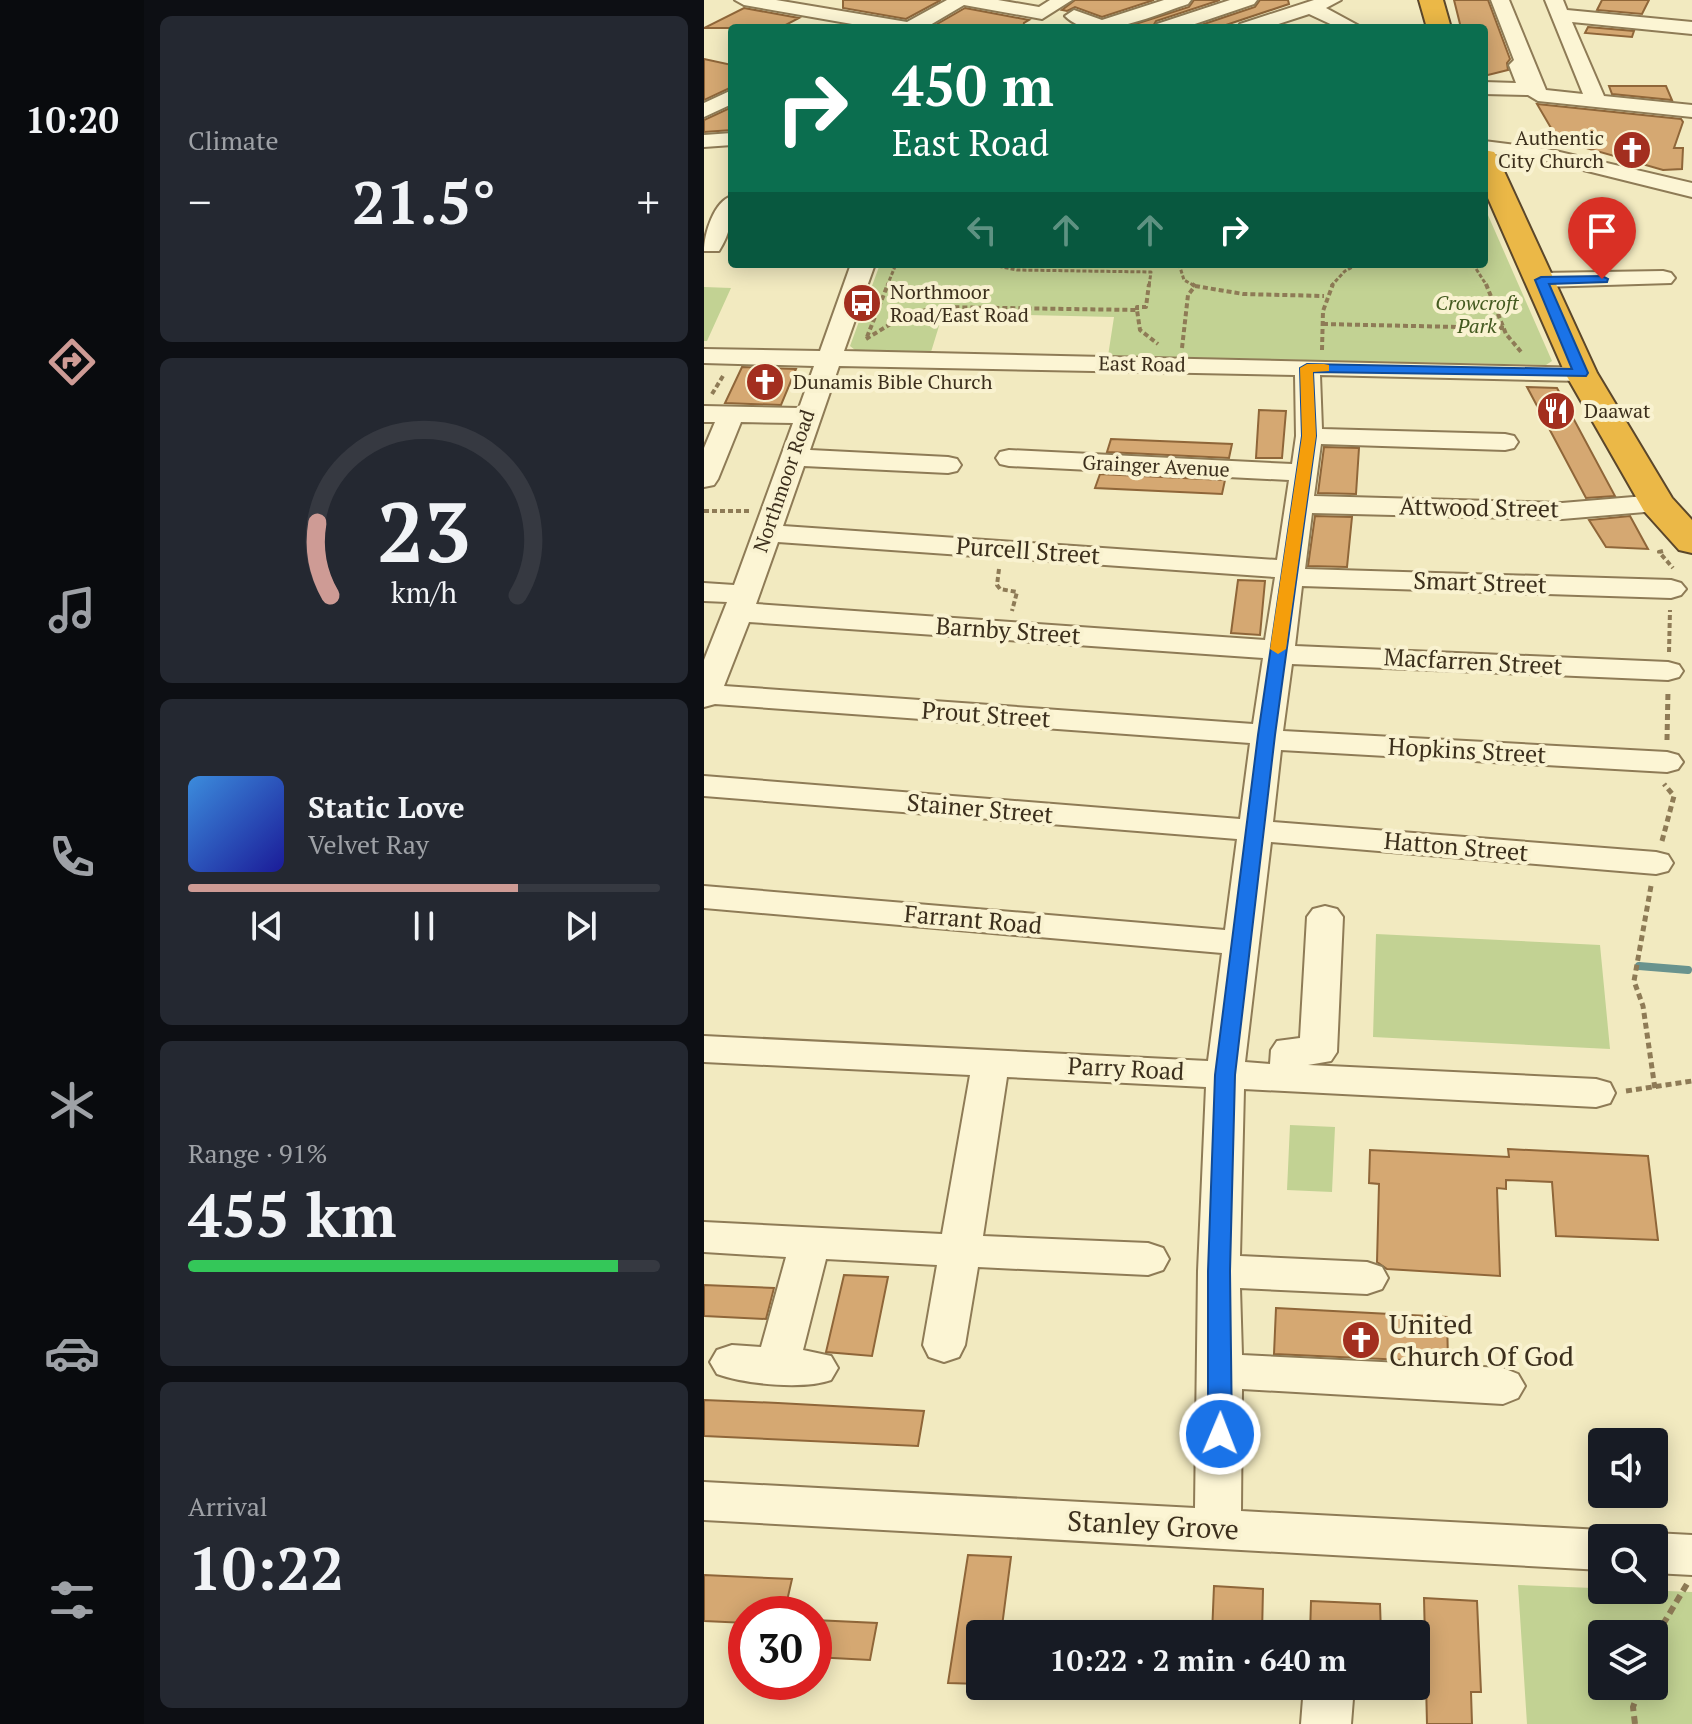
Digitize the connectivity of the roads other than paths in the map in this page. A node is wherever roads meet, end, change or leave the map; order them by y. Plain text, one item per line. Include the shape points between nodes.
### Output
1 (744, 0) edge
2 (963, 0) edge
3 (1063, 0) edge
4 (1121, 0) edge
5 (1149, 0) edge
6 (1248, 0) edge
7 (1332, 0) edge
8 (1431, 0) edge
9 (1500, 0) edge
10 (1176, 2) edge
11 (1006, 3) edge
12 (1560, 5) edge
13 (1309, 7) junction
14 (1692, 11) edge
15 (1100, 17) edge
16 (975, 21) dead end
17 (878, 24) edge
18 (917, 24) edge
19 (1176, 24) edge
20 (1259, 24) edge
21 (1346, 24) edge
22 (1438, 24) edge
23 (1692, 28) edge
24 (1516, 42) junction
25 (1571, 42) junction
26 (1519, 65) dead end
27 (1488, 88) edge
28 (728, 98) edge
29 (1596, 101) junction
30 (1692, 111) edge
31 (705, 112) edge
32 (728, 133) edge
33 (728, 138) edge
34 (704, 141) edge
35 (1488, 148) edge
36 (1488, 167) edge
37 (1692, 190) edge
38 (728, 207) edge
39 (704, 211) edge
40 (728, 211) edge
41 (713, 241) dead end
42 (862, 268) edge
43 (1663, 278) dead end
44 (1541, 280) junction
45 (704, 356) edge
46 (828, 358) junction
47 (1314, 360) junction
48 (1581, 373) junction
49 (715, 410) edge
50 (807, 416) junction
51 (1309, 436) junction
52 (1505, 442) dead end
53 (793, 457) junction
54 (1009, 458) dead end
55 (948, 465) dead end
56 (1304, 473) junction
57 (704, 479) edge
58 (1657, 503) junction
59 (1301, 504) junction
60 (770, 522) junction
61 (1692, 542) edge
62 (1290, 573) junction
63 (1671, 589) dead end
64 (704, 592) edge
65 (742, 603) junction
66 (1278, 652) junction
67 (1668, 671) dead end
68 (707, 686) edge
69 (1267, 738) junction
70 (1667, 762) dead end
71 (704, 786) edge
72 (1256, 831) junction
73 (1656, 863) dead end
74 (704, 897) edge
75 (1325, 917) dead end
76 (1243, 943) junction
77 (704, 1049) edge
78 (991, 1062) junction
79 (1225, 1075) junction
80 (1288, 1078) junction
81 (1596, 1093) road end
82 (704, 1237) edge
83 (810, 1243) junction
84 (960, 1251) junction
85 (1148, 1259) dead end
86 (1219, 1271) junction
87 (1367, 1278) dead end
88 (944, 1345) dead end
89 (732, 1362) dead end
90 (1221, 1371) junction
91 (1503, 1386) dead end
92 (704, 1501) edge
93 (1218, 1528) junction
94 (1588, 1549) edge
95 (1668, 1554) edge
96 (1692, 1555) edge
97 (1328, 1700) edge
98 (1326, 1724) edge

1 - 17 street
2 - 11 street
2 - 18 street
3 - 11 street via 1042,13
3 - 15 street
4 - 15 street
5 - 10 street
6 - 19 street
7 - 13 street
8 - 22 highway
9 - 24 street
10 - 15 street
11 - 16 street
12 - 14 street
12 - 23 street
12 - 25 street
13 - 20 street
13 - 21 street
24 - 25 street
24 - 29 street via 1538,95
25 - 29 street
26 - 27 street via 1528,89
28 - 31 street
29 - 30 street
31 - 32 street
33 - 34 street
35 - 37 street via 1547,155
36 - 44 highway
38 - 39 street
40 - 41 street
42 - 46 street, Northmoor Road
43 - 44 street
44 - 48 highway
45 - 46 street, East Road
46 - 47 street, East Road
46 - 50 street, Northmoor Road
47 - 48 street, East Road
47 - 51 street
48 - 58 highway
49 - 50 street
49 - 57 street
50 - 53 street, Northmoor Road
51 - 52 street
51 - 56 street
53 - 55 street
53 - 60 street, Northmoor Road
54 - 56 street, Grainger Avenue
56 - 59 street
58 - 59 street, Attwood Street via 1562,511
58 - 61 highway
59 - 62 street
60 - 62 street, Purcell Street via 1004,550
60 - 65 street, Northmoor Road
62 - 63 street, Smart Street
62 - 66 street
64 - 65 street, Barnby Street
65 - 66 street, Barnby Street
65 - 68 street, Northmoor Road
66 - 67 street, Macfarren Street
66 - 69 street
68 - 69 street, Prout Street
69 - 70 street, Hopkins Street
69 - 72 street
71 - 72 street, Stainer Street
72 - 73 street, Hatton Street
72 - 76 street
74 - 76 street, Farrant Road
75 - 80 street via 1318,1052 1290,1050
76 - 79 street
77 - 78 street, Parry Road
78 - 79 street, Parry Road
78 - 84 street
79 - 80 street, Parry Road
79 - 86 street
80 - 81 street, Parry Road
82 - 83 street
83 - 84 street
83 - 89 street via 797,1366
84 - 85 street
84 - 88 street
86 - 87 street
86 - 90 street
90 - 91 street
90 - 93 street
92 - 93 street, Stanley Grove
93 - 94 street, Stanley Grove
95 - 96 street
97 - 98 street

